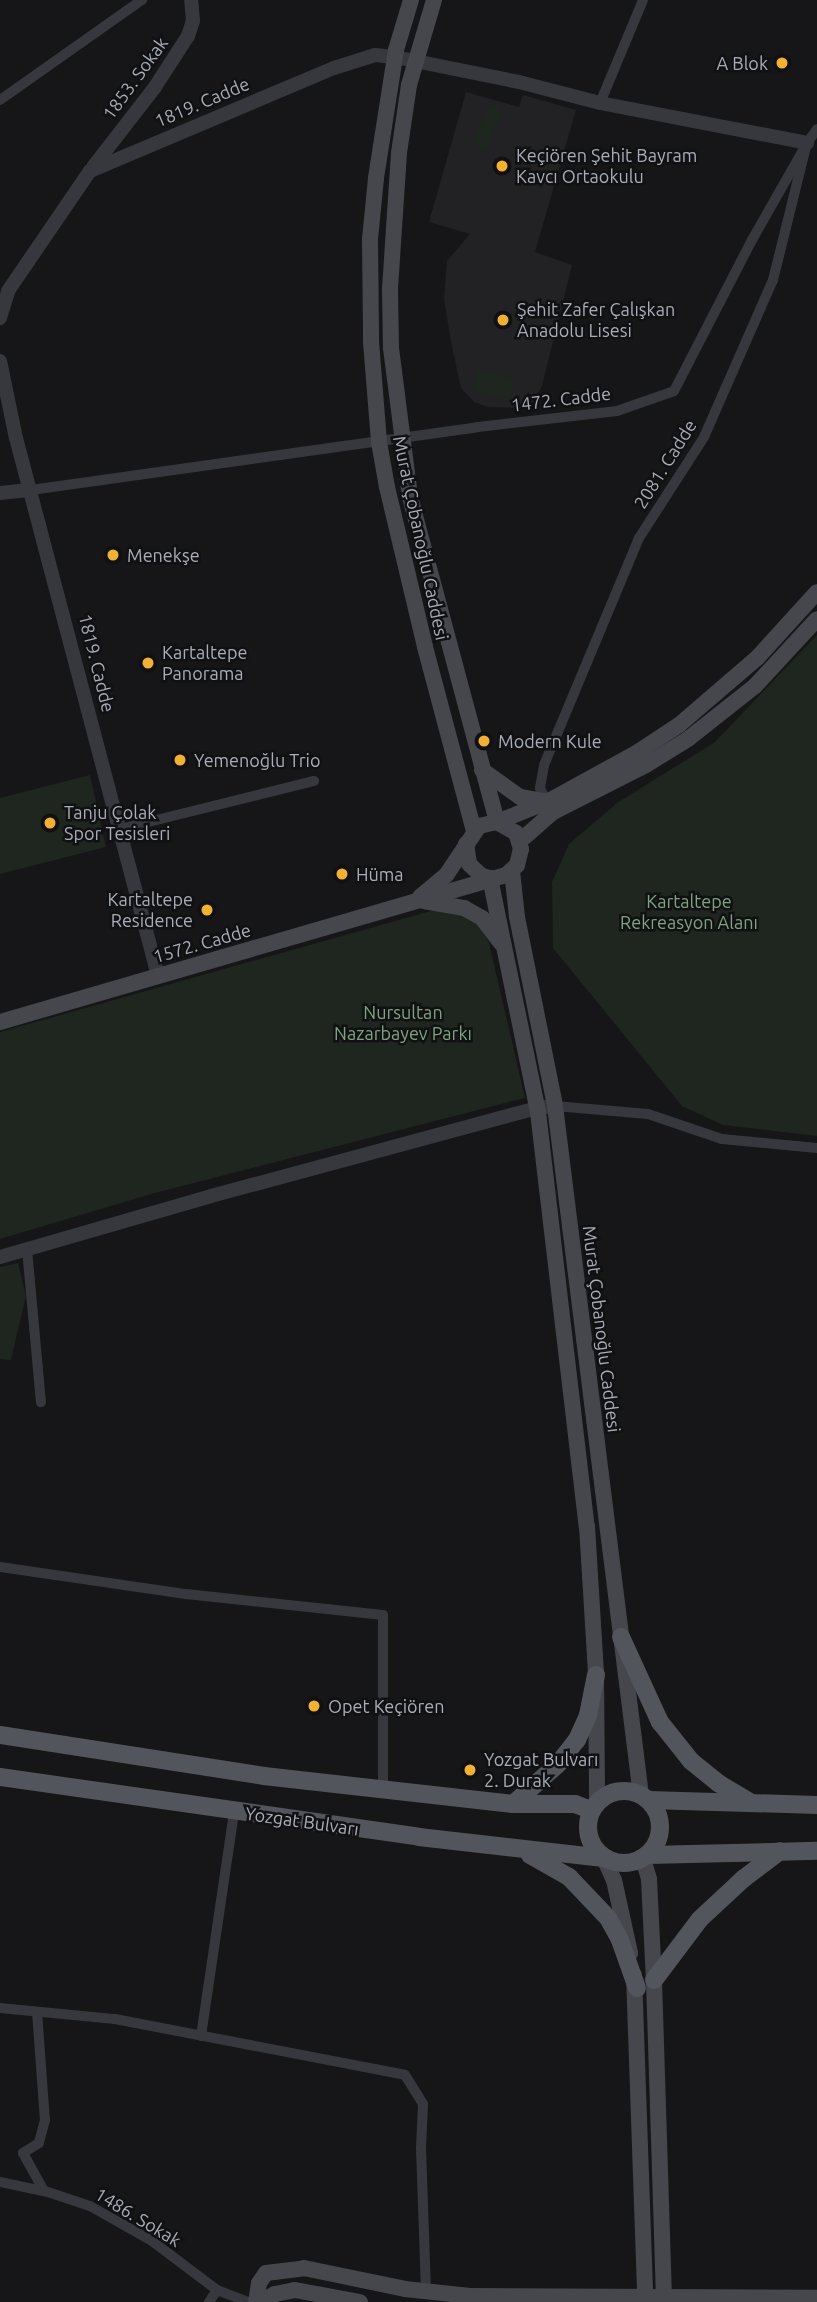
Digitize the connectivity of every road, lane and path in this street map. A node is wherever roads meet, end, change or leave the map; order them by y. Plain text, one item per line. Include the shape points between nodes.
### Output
1 (142, 0) edge
2 (191, 0) edge
3 (411, 0) edge
4 (434, 0) edge
5 (643, 0) edge
6 (395, 57) junction
7 (416, 61) junction
8 (0, 100) edge
9 (600, 103) junction
10 (817, 129) edge
11 (807, 143) junction
12 (90, 171) junction
13 (0, 318) edge
14 (0, 361) edge
15 (401, 439) junction
16 (379, 442) junction
17 (31, 490) junction
18 (0, 493) edge
19 (817, 592) edge
20 (817, 619) edge
21 (482, 770) junction
22 (314, 781) dead end
23 (550, 807) junction
24 (497, 822) junction
25 (120, 829) junction
26 (471, 834) junction
27 (520, 841) junction
28 (512, 871) junction
29 (490, 878) junction
30 (414, 901) junction
31 (505, 950) junction
32 (158, 976) junction
33 (0, 1022) edge
34 (555, 1106) junction
35 (537, 1108) junction
36 (817, 1148) edge
37 (27, 1249) junction
38 (0, 1257) edge
39 (41, 1402) dead end
40 (0, 1567) edge
41 (621, 1637) junction
42 (596, 1675) junction
43 (0, 1735) edge
44 (0, 1777) edge
45 (383, 1790) junction
46 (645, 1798) junction
47 (751, 1803) junction
48 (513, 1804) junction
49 (817, 1805) edge
50 (594, 1806) junction
51 (234, 1812) junction
52 (517, 1850) junction
53 (780, 1851) junction
54 (817, 1851) edge
55 (645, 1857) junction
56 (604, 1858) junction
57 (654, 1980) junction
58 (636, 1988) junction
59 (0, 2008) edge
60 (37, 2012) junction
61 (201, 2036) junction
62 (0, 2182) edge
63 (44, 2191) junction
64 (218, 2290) junction
65 (426, 2291) junction
66 (817, 2298) edge
67 (664, 2299) edge
68 (645, 2300) edge
69 (209, 2302) edge
70 (248, 2302) edge
71 (258, 2302) edge
72 (360, 2302) edge

1 - 8 street
2 - 12 street, 1853. Sokak via 193,21 188,36
3 - 6 main road, Murat Çobanoğlu Caddesi
4 - 7 main road, Murat Çobanoğlu Caddesi
5 - 9 street
6 - 7 street, 1819. Cadde
6 - 12 street, 1819. Cadde via 375,55 334,68
6 - 16 main road, Murat Çobanoğlu Caddesi via 370,239 370,342
7 - 9 street, 1819. Cadde
7 - 15 main road, Murat Çobanoğlu Caddesi via 399,153 390,290
9 - 11 street, 1819. Cadde
10 - 11 street, 2081. Cadde
11 - 15 street, 1472. Cadde via 674,391 617,411
11 - 23 street, 2081. Cadde via 773,279 704,437 639,538 544,765 540,789
12 - 13 street via 8,291
14 - 17 street, 1819. Cadde
15 - 16 street, 1472. Cadde
15 - 21 main road, Murat Çobanoğlu Caddesi via 418,531
16 - 17 street, 1472. Cadde
16 - 26 main road, Murat Çobanoğlu Caddesi
17 - 18 street
17 - 25 street, 1819. Cadde
19 - 23 main road via 757,658 678,725
20 - 23 main road via 755,686 688,739 646,765
21 - 23 main road via 520,796
21 - 24 main road, Murat Çobanoğlu Caddesi
22 - 25 street
23 - 24 main road
23 - 27 main road
24 - 26 main road via 486,823
24 - 27 main road via 510,828
25 - 32 street, 1819. Cadde
26 - 29 main road via 466,847 469,864
26 - 30 main road via 447,874
27 - 28 main road via 521,857
28 - 29 main road
28 - 34 main road, Murat Çobanoğlu Caddesi
29 - 30 main road, 1572. Cadde
29 - 31 main road
30 - 31 main road via 464,908 482,918
30 - 32 main road, 1572. Cadde
31 - 35 main road
32 - 33 main road, 1572. Cadde
34 - 35 street
34 - 36 street via 648,1114 722,1139
34 - 41 main road, Murat Çobanoğlu Caddesi
35 - 37 street
35 - 42 main road via 587,1526
37 - 38 street
37 - 39 street
40 - 45 street via 186,1594 383,1615
41 - 46 main road, Murat Çobanoğlu Caddesi
41 - 47 main road via 660,1722 691,1761
42 - 48 main road via 588,1715 577,1740 558,1764
42 - 50 main road
43 - 45 main road
44 - 51 main road, Yozgat Bulvarı
45 - 48 main road
46 - 47 main road
46 - 50 main road via 616,1791
46 - 55 main road via 658,1814 660,1826 658,1840
47 - 49 main road
48 - 50 main road
50 - 56 main road via 588,1835
51 - 52 main road, Yozgat Bulvarı
51 - 61 street
52 - 56 main road, Yozgat Bulvarı
52 - 58 main road via 569,1877 600,1908 620,1940
53 - 54 main road
53 - 55 main road
53 - 57 main road via 700,1919
55 - 56 main road via 624,1864
55 - 57 main road
56 - 58 main road via 621,1902
57 - 67 main road
58 - 68 main road
59 - 60 street
60 - 61 street via 115,2019
60 - 63 street via 45,2120 39,2143 23,2153
61 - 65 street via 405,2075 424,2104
62 - 63 street, 1486. Sokak
63 - 64 street, 1486. Sokak via 90,2206 152,2241
64 - 69 street
64 - 70 street, 1486. Sokak
65 - 68 main road
65 - 71 main road via 286,2268 267,2273 259,2283
66 - 67 main road
67 - 68 main road
71 - 72 main road via 295,2290

